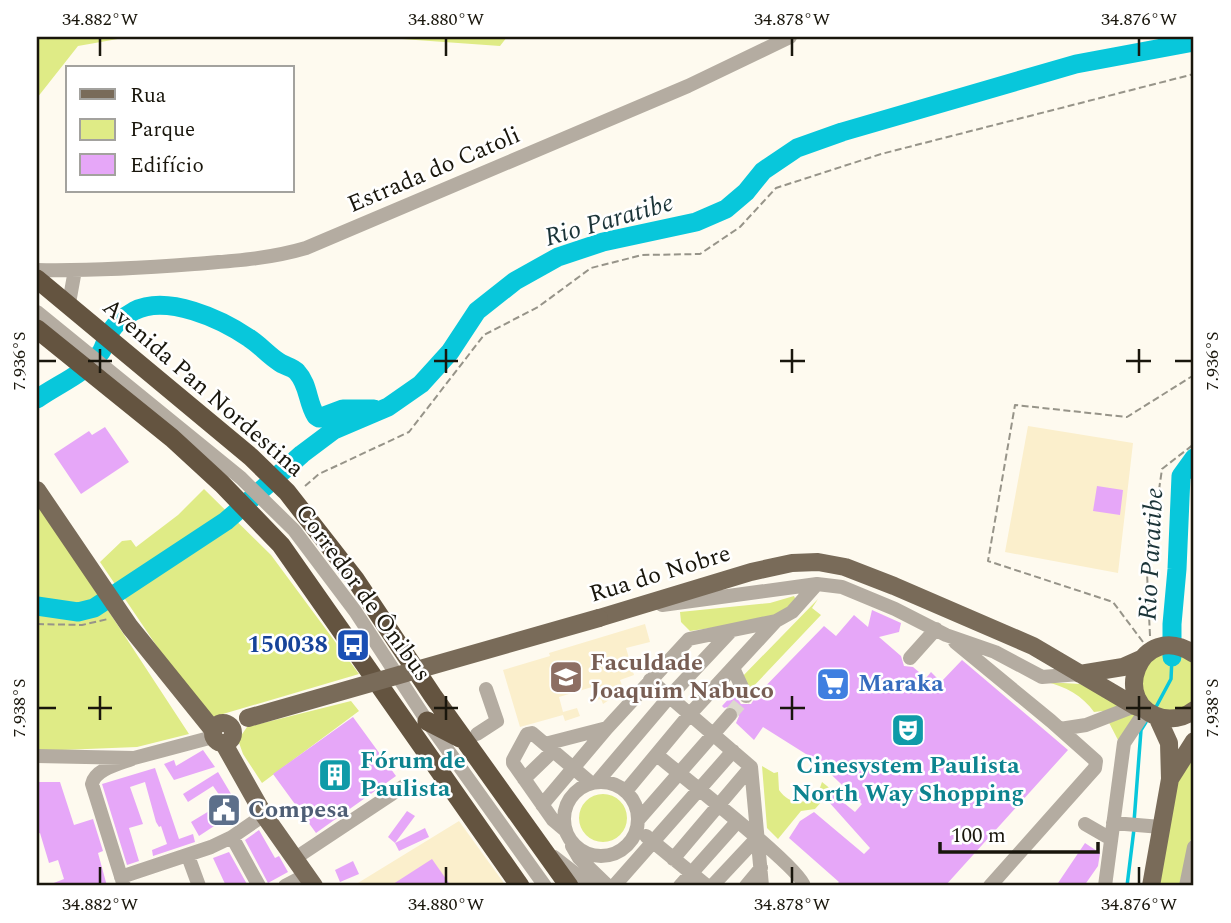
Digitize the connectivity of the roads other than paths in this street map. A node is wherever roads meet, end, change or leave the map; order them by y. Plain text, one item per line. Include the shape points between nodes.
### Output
1 (790, 37) edge
2 (37, 270) edge
3 (75, 270) junction
4 (37, 279) edge
5 (72, 306) junction
6 (37, 312) edge
7 (48, 332) edge
8 (37, 490) edge
9 (265, 514) junction
10 (817, 584) junction
11 (629, 608) junction
12 (776, 621) junction
13 (731, 631) junction
14 (941, 632) junction
15 (1189, 649) edge
16 (995, 652) junction
17 (1151, 652) junction
18 (910, 658) dead end
19 (984, 666) junction
20 (733, 668) junction
21 (1080, 674) junction
22 (650, 680) junction
23 (486, 689) dead end
24 (746, 695) dead end
25 (670, 696) junction
26 (1194, 710) edge
27 (690, 714) junction
28 (1152, 714) junction
29 (730, 715) tunnel mouth
30 (427, 721) junction
31 (607, 728) junction
32 (228, 729) junction
33 (1060, 729) junction
34 (714, 734) junction
35 (471, 737) junction
36 (1194, 740) edge
37 (549, 747) junction
38 (733, 751) junction
39 (657, 755) junction
40 (37, 756) edge
41 (99, 756) junction
42 (134, 758) junction
43 (751, 767) junction
44 (573, 768) junction
45 (106, 770) junction
46 (679, 774) junction
47 (524, 779) junction
48 (1170, 779) junction
49 (594, 783) junction
50 (404, 786) dead end
51 (698, 790) junction
52 (626, 791) junction
53 (542, 805) junction
54 (719, 806) junction
55 (264, 815) junction
56 (737, 822) junction
57 (638, 824) junction
58 (1085, 824) dead end
59 (1127, 824) junction
60 (1161, 827) junction
61 (567, 835) junction
62 (232, 837) junction
63 (757, 838) junction
64 (1111, 839) junction
65 (515, 842) junction
66 (653, 842) junction
67 (1194, 846) edge
68 (546, 852) junction
69 (188, 856) junction
70 (294, 859) junction
71 (673, 859) junction
72 (761, 869) junction
73 (691, 873) junction
74 (310, 880) edge
75 (122, 882) edge
76 (518, 882) edge
77 (1103, 882) edge
78 (199, 886) edge
79 (259, 886) edge
80 (285, 886) edge
81 (545, 886) edge
82 (569, 886) edge
83 (592, 886) edge
84 (608, 886) edge
85 (614, 886) edge
86 (680, 886) edge
87 (710, 886) edge
88 (746, 886) edge
89 (762, 886) edge
90 (804, 886) edge
91 (990, 886) edge
92 (1151, 886) edge
93 (1186, 886) edge

1 - 3 street, Estrada do Catoli via 688,86 306,248 273,257
2 - 3 street, Estrada do Catoli
3 - 5 street
4 - 5 highway, Avenida Pan Nordestina
5 - 35 highway, Avenida Pan Nordestina via 251,457 296,489 355,579
6 - 7 street
7 - 9 highway via 172,438 227,477
8 - 32 main road via 119,610
9 - 30 street, Corredor de Ônibus via 294,530 355,611
9 - 76 highway via 281,545
10 - 11 street
10 - 12 street via 792,612
10 - 14 street via 842,587
11 - 21 main road, Rua do Nobre via 751,572 818,562 894,586 1033,646
11 - 32 main road, Rua do Nobre, bridge
12 - 13 street
12 - 20 street
13 - 22 street via 689,639
13 - 25 street
14 - 16 street
14 - 18 street
14 - 19 street
15 - 17 main road
16 - 19 street
16 - 21 street via 1042,677
17 - 21 main road via 1123,667
17 - 28 main road via 1133,680 1135,691
19 - 33 street
20 - 24 street
20 - 27 street
21 - 28 main road, Rua do Nobre
22 - 25 street
22 - 31 street
23 - 35 street via 497,721
25 - 27 street
25 - 49 street
26 - 28 main road via 1176,718
27 - 34 street
27 - 39 street
28 - 33 street
28 - 36 main road, Rua do Nobre
28 - 48 main road via 1169,743
28 - 59 street via 1124,743
29 - 34 street
30 - 35 highway
30 - 65 street, Corredor de Ônibus
31 - 37 street
31 - 44 street
32 - 42 street
32 - 55 main road
33 - 91 street via 1095,758 1095,768
34 - 38 street
34 - 46 street
35 - 68 highway, Avenida Pan Nordestina
36 - 48 main road
37 - 44 street
37 - 47 street
37 - 47 street via 527,734 513,762
38 - 43 street
38 - 51 street
39 - 46 street
39 - 52 street
40 - 41 street
41 - 42 street
41 - 45 street
42 - 45 street
43 - 54 street
43 - 63 street
44 - 49 street
44 - 53 street
45 - 75 street via 92,779 92,790
46 - 51 street
46 - 57 street
47 - 53 street
48 - 60 main road
49 - 52 street via 608,782
49 - 61 street via 576,792 566,806
50 - 70 street
51 - 54 street
51 - 66 street
52 - 57 street via 637,809
53 - 61 street
54 - 56 street
54 - 71 street
55 - 62 street
55 - 70 main road
56 - 63 street
56 - 73 street
57 - 61 street via 624,848 603,856 583,852
57 - 66 street
58 - 64 street
59 - 60 street
59 - 64 street
60 - 92 main road
61 - 84 street via 579,858
62 - 69 street
62 - 79 street
63 - 72 street
63 - 87 street
63 - 90 street via 796,872
64 - 77 street
65 - 76 street
65 - 81 street, Corredor de Ônibus
66 - 71 street
66 - 85 street
67 - 93 street
68 - 82 highway, Avenida Pan Nordestina
68 - 83 street
69 - 75 street
69 - 78 street
70 - 74 main road
71 - 73 street
72 - 88 street
72 - 89 street
73 - 86 street
73 - 87 street
74 - 80 street

